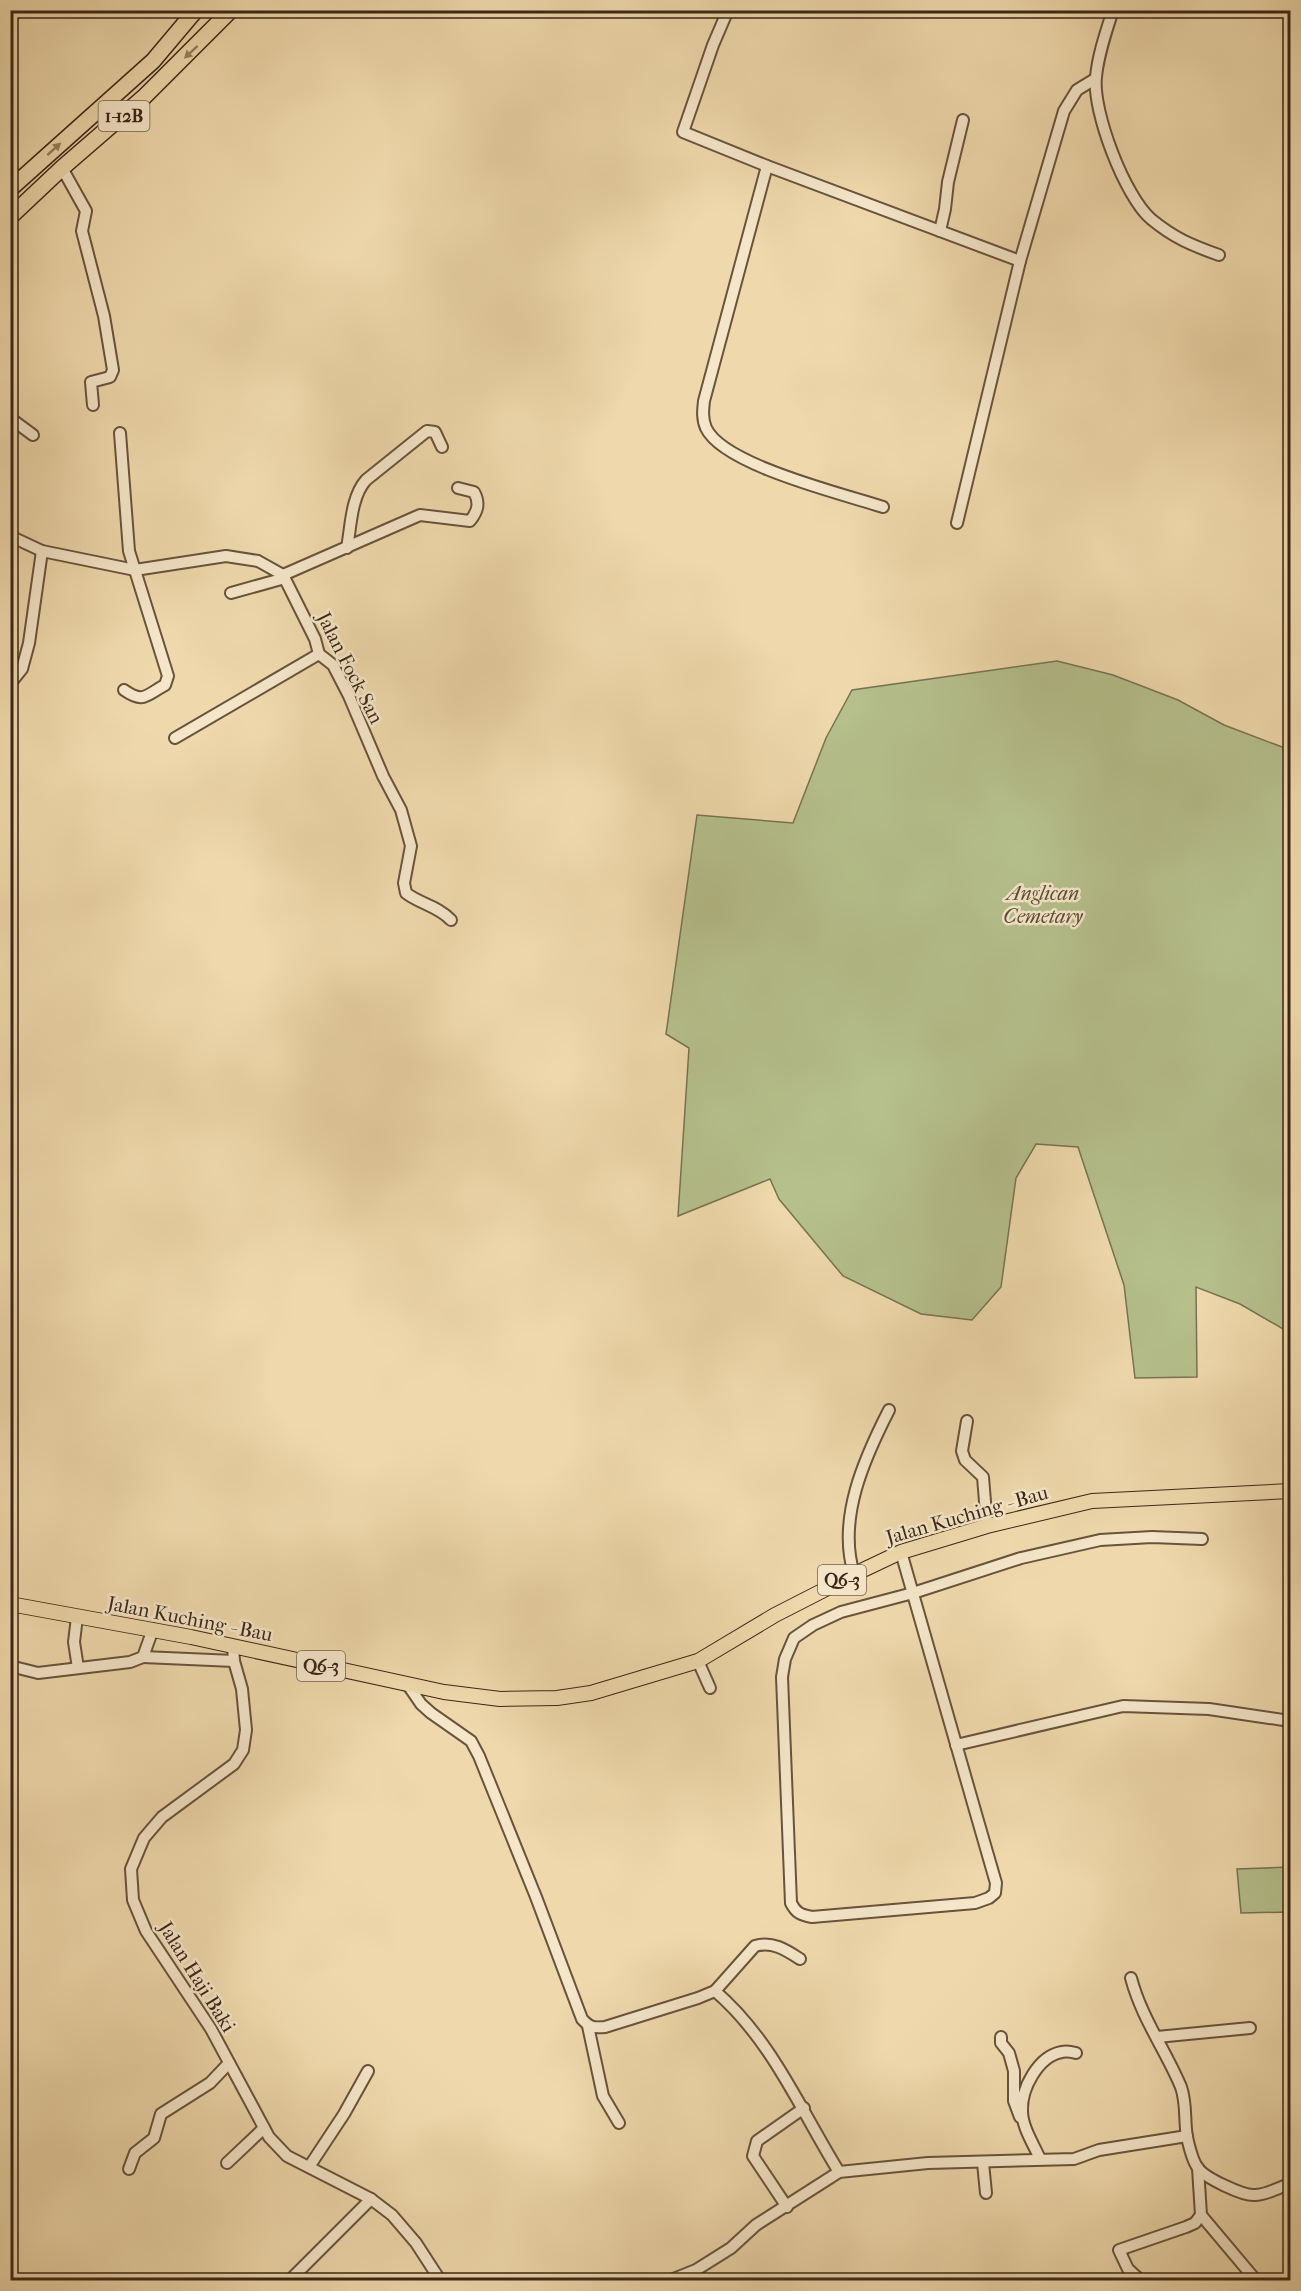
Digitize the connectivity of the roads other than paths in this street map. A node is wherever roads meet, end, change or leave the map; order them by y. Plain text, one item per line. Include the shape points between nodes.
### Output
1 (196, 10) edge
2 (231, 10) edge
3 (728, 10) edge
4 (1113, 10) edge
5 (1095, 79) junction
6 (963, 120) dead end
7 (767, 166) junction
8 (62, 168) junction
9 (10, 189) edge
10 (10, 217) edge
11 (940, 231) junction
12 (1219, 255) dead end
13 (1020, 261) junction
14 (93, 405) dead end
15 (10, 418) edge
16 (120, 433) dead end
17 (33, 435) dead end
18 (442, 447) dead end
19 (458, 488) dead end
20 (882, 507) dead end
21 (957, 523) dead end
22 (10, 536) edge
23 (347, 548) junction
24 (42, 551) junction
25 (135, 570) junction
26 (284, 576) junction
27 (231, 593) dead end
28 (319, 654) junction
29 (10, 684) edge
30 (124, 690) dead end
31 (175, 738) dead end
32 (451, 920) dead end
33 (889, 1410) dead end
34 (967, 1421) dead end
35 (1290, 1491) edge
36 (987, 1526) junction
37 (1202, 1539) dead end
38 (902, 1552) junction
39 (854, 1574) junction
40 (913, 1593) junction
41 (10, 1604) edge
42 (77, 1617) junction
43 (153, 1629) junction
44 (233, 1647) junction
45 (143, 1657) junction
46 (234, 1661) junction
47 (698, 1661) junction
48 (10, 1666) edge
49 (78, 1668) junction
50 (408, 1685) junction
51 (710, 1688) dead end
52 (1290, 1721) edge
53 (956, 1745) junction
54 (800, 1959) dead end
55 (1131, 1978) dead end
56 (715, 1991) junction
57 (588, 2026) junction
58 (1250, 2028) dead end
59 (1001, 2037) dead end
60 (1157, 2037) junction
61 (1076, 2053) dead end
62 (229, 2062) junction
63 (368, 2071) dead end
64 (804, 2108) junction
65 (619, 2123) dead end
66 (264, 2128) junction
67 (1028, 2133) junction
68 (1187, 2136) junction
69 (1040, 2159) junction
70 (227, 2163) dead end
71 (983, 2163) junction
72 (309, 2167) junction
73 (1198, 2168) junction
74 (129, 2169) dead end
75 (839, 2172) junction
76 (1290, 2184) edge
77 (986, 2193) dead end
78 (371, 2199) junction
79 (787, 2207) junction
80 (1201, 2215) junction
81 (1254, 2278) dead end
82 (290, 2280) edge
83 (440, 2280) edge
84 (671, 2280) edge
85 (1140, 2280) edge

9 -> 1 highway via 153,61
2 -> 8 highway, 1-12B via 144,97
3 - 7 street via 683,132
4 - 5 street
5 - 12 street via 1103,133 1126,183 1149,217 1180,241
5 - 13 street via 1077,90 1064,111
6 - 11 street
7 - 11 street
7 - 20 street via 704,400 707,429 719,445 756,466
8 - 10 highway, 1-12B
8 - 14 street via 86,211 82,231 113,370 110,377 91,382
11 - 13 street
13 - 21 street
15 - 17 street
16 - 25 street via 129,551
18 - 23 street via 435,432 427,431 366,480 354,503
19 - 23 street via 474,492 478,500 470,521 420,515
22 - 24 street
23 - 26 street
24 - 25 street
24 - 29 street via 22,669
25 - 26 street via 226,556 258,561
25 - 30 street via 168,681 142,698
26 - 27 street
26 - 28 street, Jalan Fock San
28 - 31 street
28 - 32 street, Jalan Fock San via 333,665 401,810 411,846 406,893 433,905
33 - 39 street via 855,1494 849,1544
34 - 36 street via 962,1451 965,1460 983,1477
35 - 36 main road, Jalan Kuching - Bau / Q6-3 via 1092,1501
36 - 38 main road, Jalan Kuching - Bau / Q6-3
37 - 40 street via 1100,1540 1021,1558
38 - 39 main road, Jalan Kuching - Bau / Q6-3
38 - 40 street
39 - 47 main road, Jalan Kuching - Bau / Q6-3
40 - 53 street
40 - 53 street via 841,1612 813,1625 794,1638 785,1659 783,1736 795,1912 812,1917 975,1903 995,1893 996,1884
41 - 42 main road, Jalan Kuching - Bau / Q6-3
42 - 43 main road, Jalan Kuching - Bau / Q6-3
42 - 49 street via 74,1642
43 - 44 main road, Jalan Kuching - Bau / Q6-3
43 - 45 street
44 - 46 street, Jalan Haji Baki
44 - 50 main road, Jalan Kuching - Bau / Q6-3
45 - 46 street
45 - 49 street
46 - 62 street, Jalan Haji Baki via 242,1689 246,1730 243,1750 234,1764 162,1817 144,1838 131,1869 133,1899 146,1931
47 - 50 main road, Jalan Kuching - Bau / Q6-3 via 591,1694 557,1698 500,1699
47 - 51 street
48 - 49 street via 38,1673
50 - 57 street via 430,1713 471,1741 479,1756
52 - 53 street via 1209,1709 1123,1706
54 - 56 street via 784,1948 765,1943 755,1946
55 - 60 street via 1147,2023
56 - 57 street via 605,2026
56 - 64 street via 738,2011 758,2037
57 - 65 street via 603,2096
58 - 60 street
59 - 67 street via 1014,2071 1014,2101
60 - 68 street via 1181,2089
61 - 67 street via 1053,2055 1033,2073 1022,2113
62 - 66 street, Jalan Haji Baki
62 - 74 street via 210,2082 161,2114 154,2138 135,2153
63 - 72 street
64 - 75 street
64 - 79 street via 757,2141 754,2149 753,2156
66 - 70 street
66 - 72 street, Jalan Haji Baki via 287,2156
67 - 69 street
68 - 69 street via 1099,2150 1074,2159
68 - 73 street
69 - 71 street
71 - 75 street via 928,2163
71 - 77 street
72 - 78 street, Jalan Haji Baki
73 - 76 street via 1246,2195
73 - 80 street
75 - 79 street
78 - 82 street
78 - 83 street, Jalan Haji Baki via 392,2215 416,2243
79 - 84 street via 696,2270
80 - 81 street
80 - 85 street via 1186,2227 1119,2250 1128,2269

